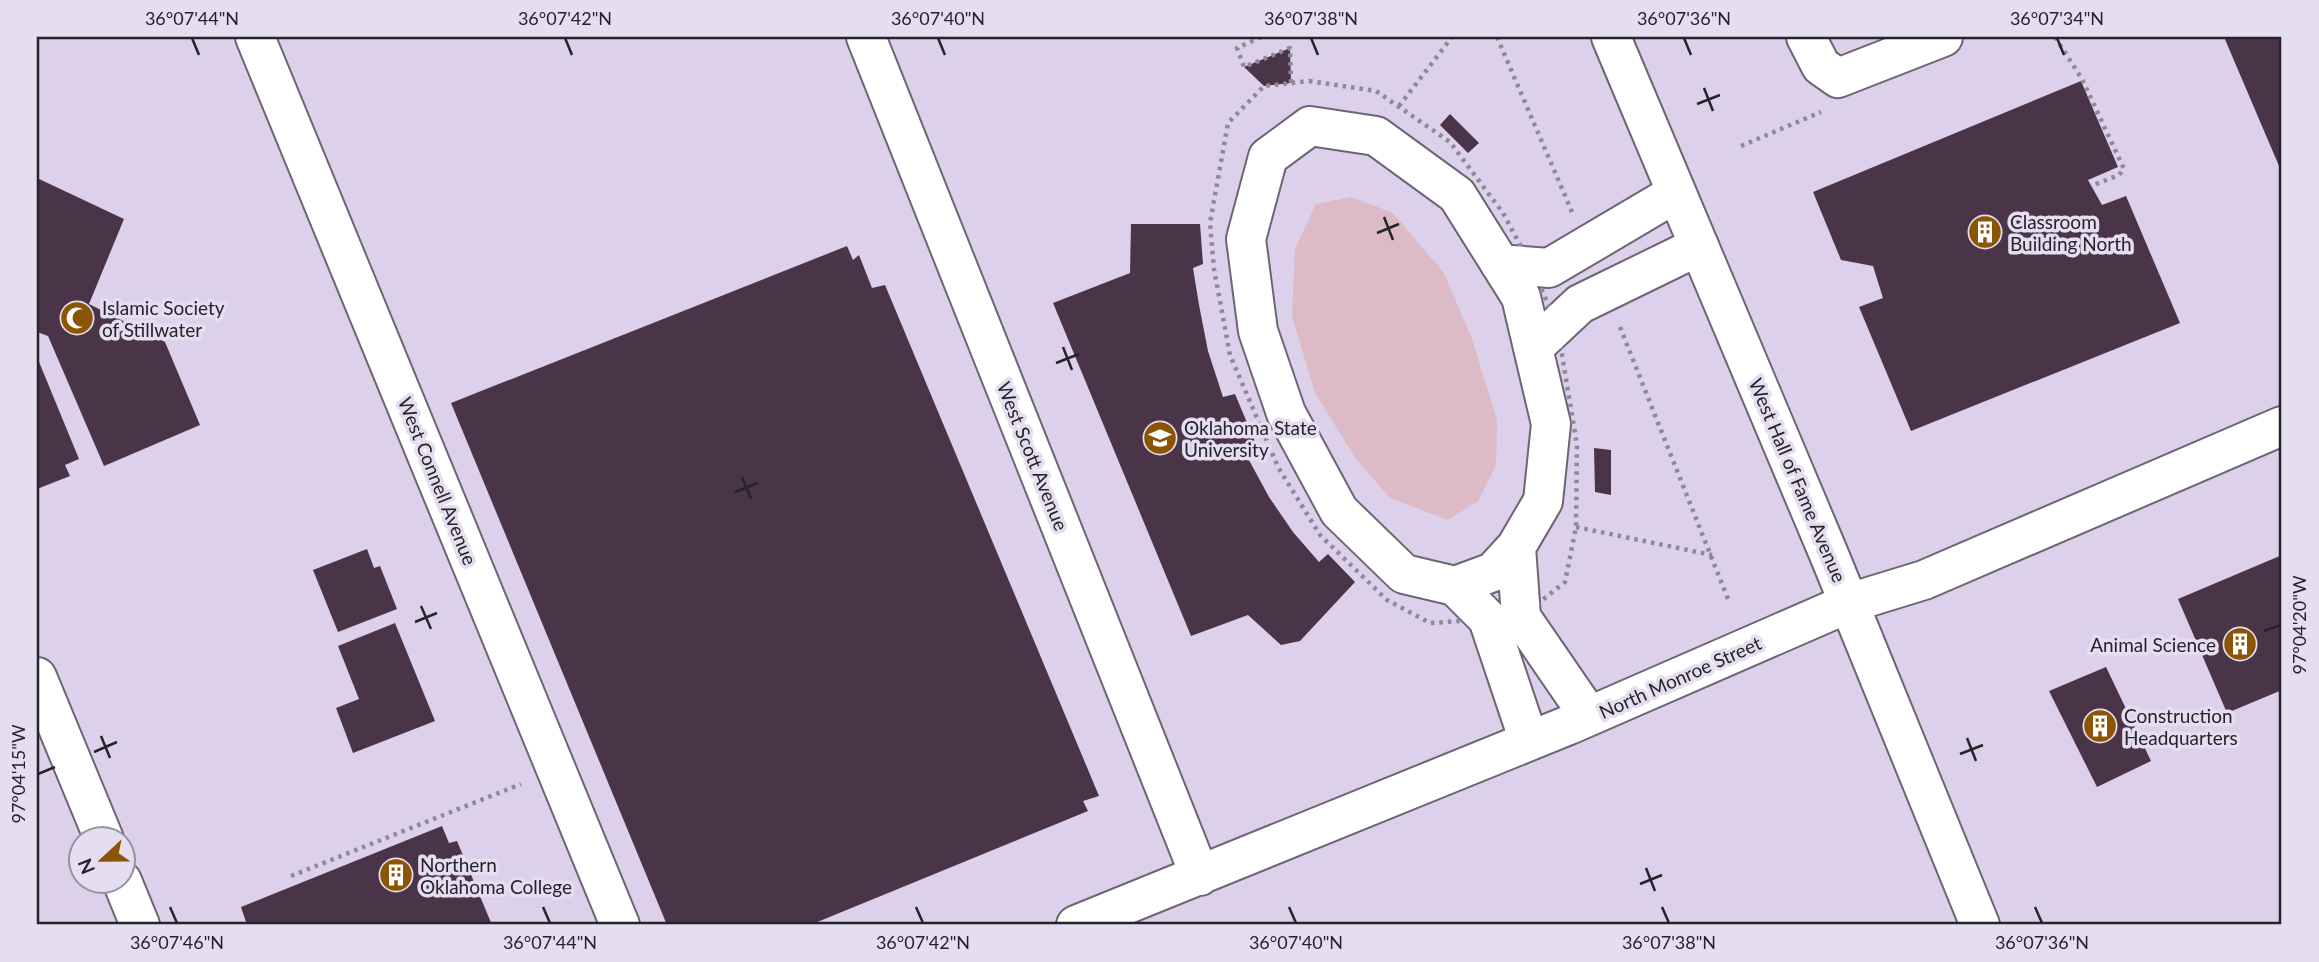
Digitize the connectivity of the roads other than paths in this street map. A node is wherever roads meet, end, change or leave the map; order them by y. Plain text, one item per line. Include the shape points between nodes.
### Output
1 (255, 37) edge
2 (866, 37) edge
3 (1611, 37) edge
4 (1806, 37) edge
5 (1944, 37) edge
6 (1676, 193) junction
7 (1699, 246) junction
8 (1516, 265) junction
9 (1545, 337) junction
10 (2282, 426) edge
11 (1516, 547) junction
12 (1455, 586) junction
13 (1849, 603) junction
14 (1504, 618) junction
15 (37, 677) edge
16 (1589, 716) junction
17 (1529, 741) junction
18 (98, 825) edge
19 (1200, 876) junction
20 (128, 895) edge
21 (140, 925) edge
22 (620, 925) edge
23 (1076, 925) edge
24 (1980, 925) edge

1 - 22 street, West Connell Avenue
2 - 19 street, West Scott Avenue
3 - 6 street, West Hall of Fame Avenue
4 - 5 street via 1821,66 1838,78
6 - 7 street, West Hall of Fame Avenue
6 - 8 street via 1549,268
7 - 9 street via 1580,304
7 - 13 street, West Hall of Fame Avenue
8 - 9 street via 1521,297
8 - 12 street via 1457,195 1376,136 1310,126 1268,157 1246,239 1258,331 1286,413 1339,511 1404,573
9 - 11 street via 1551,424 1543,501
10 - 13 street, North Monroe Street via 1924,580
11 - 12 street via 1493,572
11 - 14 street
12 - 14 street
13 - 16 street, North Monroe Street
13 - 24 street, West Hall of Fame Avenue
14 - 16 street
14 - 17 street
15 - 18 street
16 - 17 street, North Monroe Street
17 - 19 street, North Monroe Street
19 - 23 street, North Monroe Street
20 - 21 street

